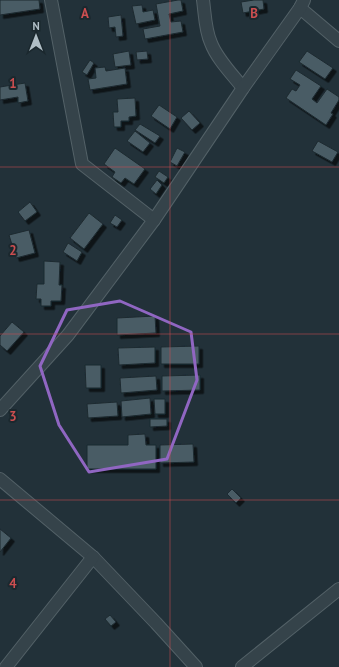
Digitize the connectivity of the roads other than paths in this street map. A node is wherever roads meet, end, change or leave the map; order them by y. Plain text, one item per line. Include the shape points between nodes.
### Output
1 (51, 0) edge
2 (203, 0) edge
3 (302, 4) edge
4 (339, 41) edge
5 (243, 88) junction
6 (154, 220) junction
7 (0, 410) edge
8 (0, 479) edge
9 (93, 557) junction
10 (339, 589) edge
11 (6, 667) edge
12 (196, 667) edge
13 (242, 667) edge

1 - 6 street via 82,164
2 - 5 street via 211,43
3 - 4 street
3 - 5 street
5 - 6 street
6 - 7 street via 68,334
8 - 9 street
9 - 11 street
9 - 12 street
10 - 13 street

